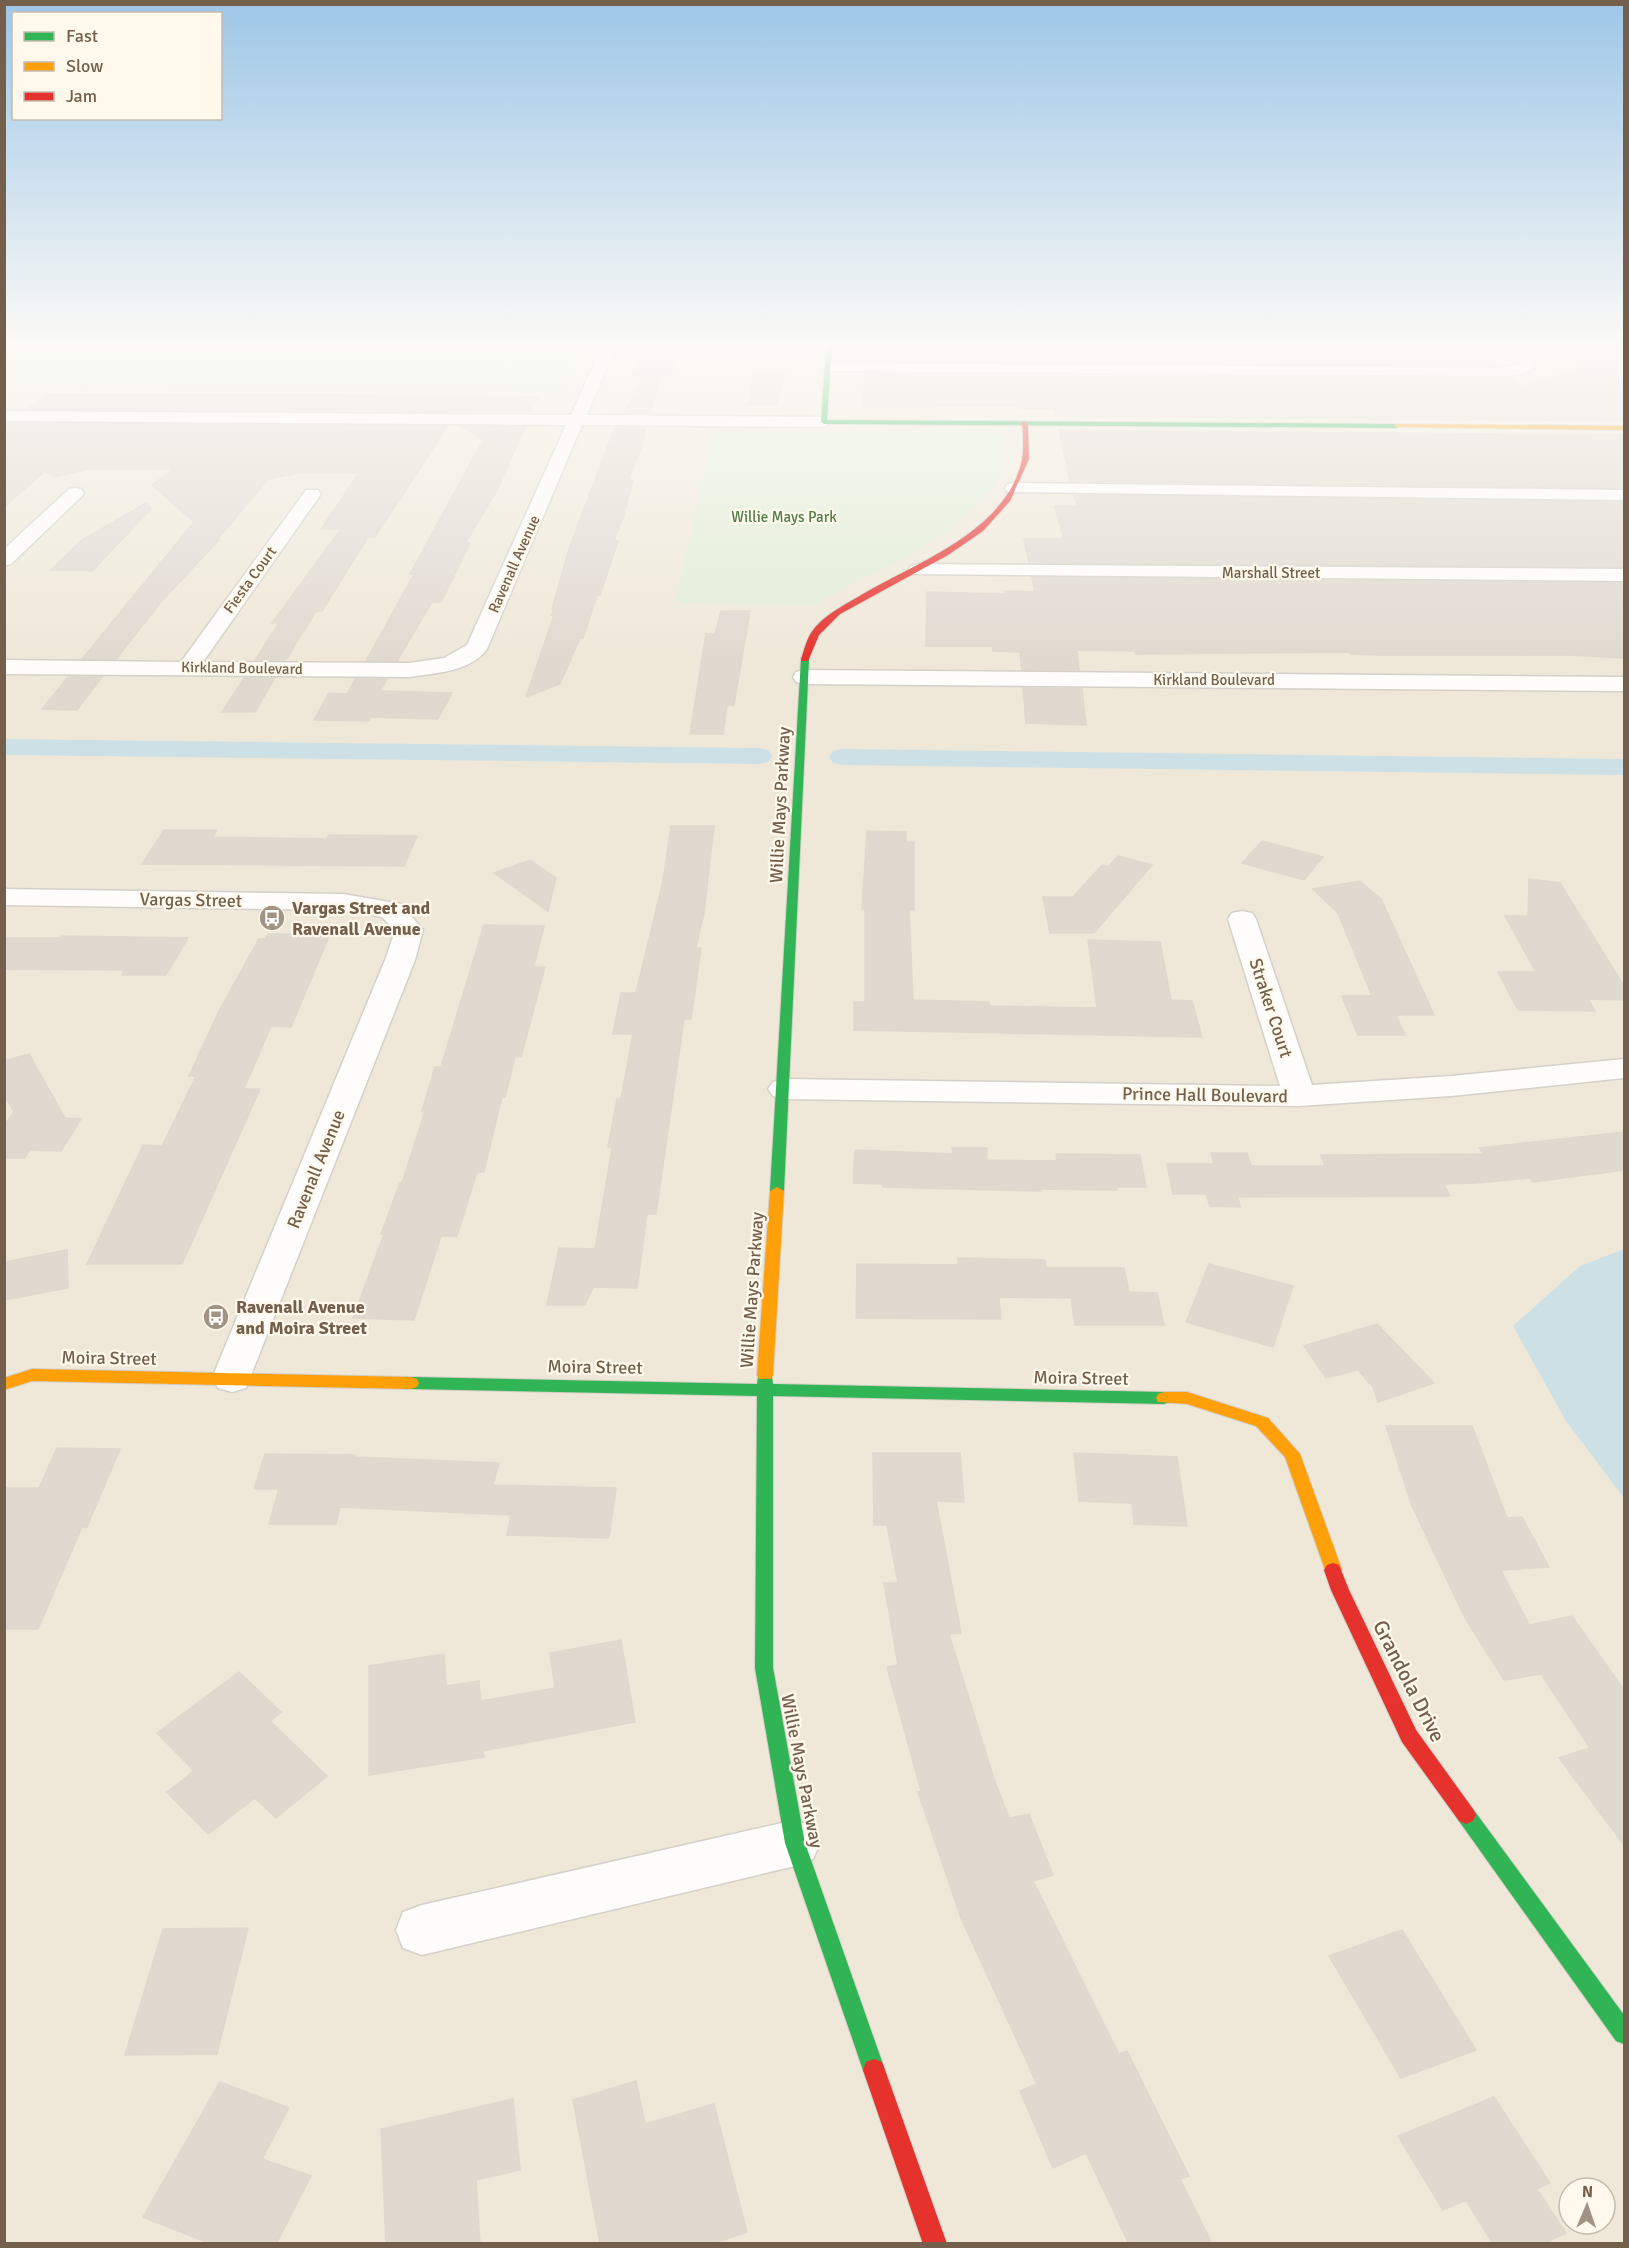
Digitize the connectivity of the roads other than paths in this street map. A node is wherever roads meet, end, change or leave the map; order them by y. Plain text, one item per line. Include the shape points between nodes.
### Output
1 (565, 451) edge
2 (1027, 451) edge
3 (1014, 488) junction
4 (75, 493) dead end
5 (312, 494) dead end
6 (1624, 495) edge
7 (4, 560) edge
8 (918, 570) junction
9 (1624, 575) edge
10 (476, 649) joint
11 (4, 667) edge
12 (188, 667) junction
13 (804, 677) junction
14 (1624, 684) edge
15 (4, 897) edge
16 (1242, 920) dead end
17 (400, 960) joint
18 (1624, 1069) edge
19 (784, 1089) junction
20 (1299, 1096) junction
21 (232, 1378) junction
22 (4, 1384) edge
23 (764, 1389) junction
24 (1187, 1398) joint
25 (795, 1843) junction
26 (422, 1930) dead end
27 (1624, 2033) edge
28 (935, 2244) edge

1 - 10 street, Ravenall Avenue
2 - 3 street, Willie Mays Parkway
3 - 6 street
3 - 8 street, Willie Mays Parkway via 997,514
4 - 7 street
5 - 12 street, Fiesta Court
8 - 9 street, Marshall Street
8 - 13 street, Willie Mays Parkway via 828,617 806,648
10 - 12 street, Kirkland Boulevard via 450,664 409,670
11 - 12 street, Kirkland Boulevard
13 - 14 street, Kirkland Boulevard
13 - 19 street, Willie Mays Parkway
15 - 17 street, Vargas Street via 343,902 392,910 409,930
16 - 20 street, Straker Court
17 - 21 street, Ravenall Avenue
18 - 20 street, Prince Hall Boulevard
19 - 20 street, Prince Hall Boulevard
19 - 23 street, Willie Mays Parkway
21 - 22 street, Moira Street via 32,1375
21 - 23 street, Moira Street
23 - 24 street, Moira Street
23 - 25 street, Willie Mays Parkway via 764,1668
24 - 27 street, Grandola Drive via 1262,1422 1292,1454 1340,1590 1409,1736
25 - 26 street
25 - 28 street, Willie Mays Parkway

